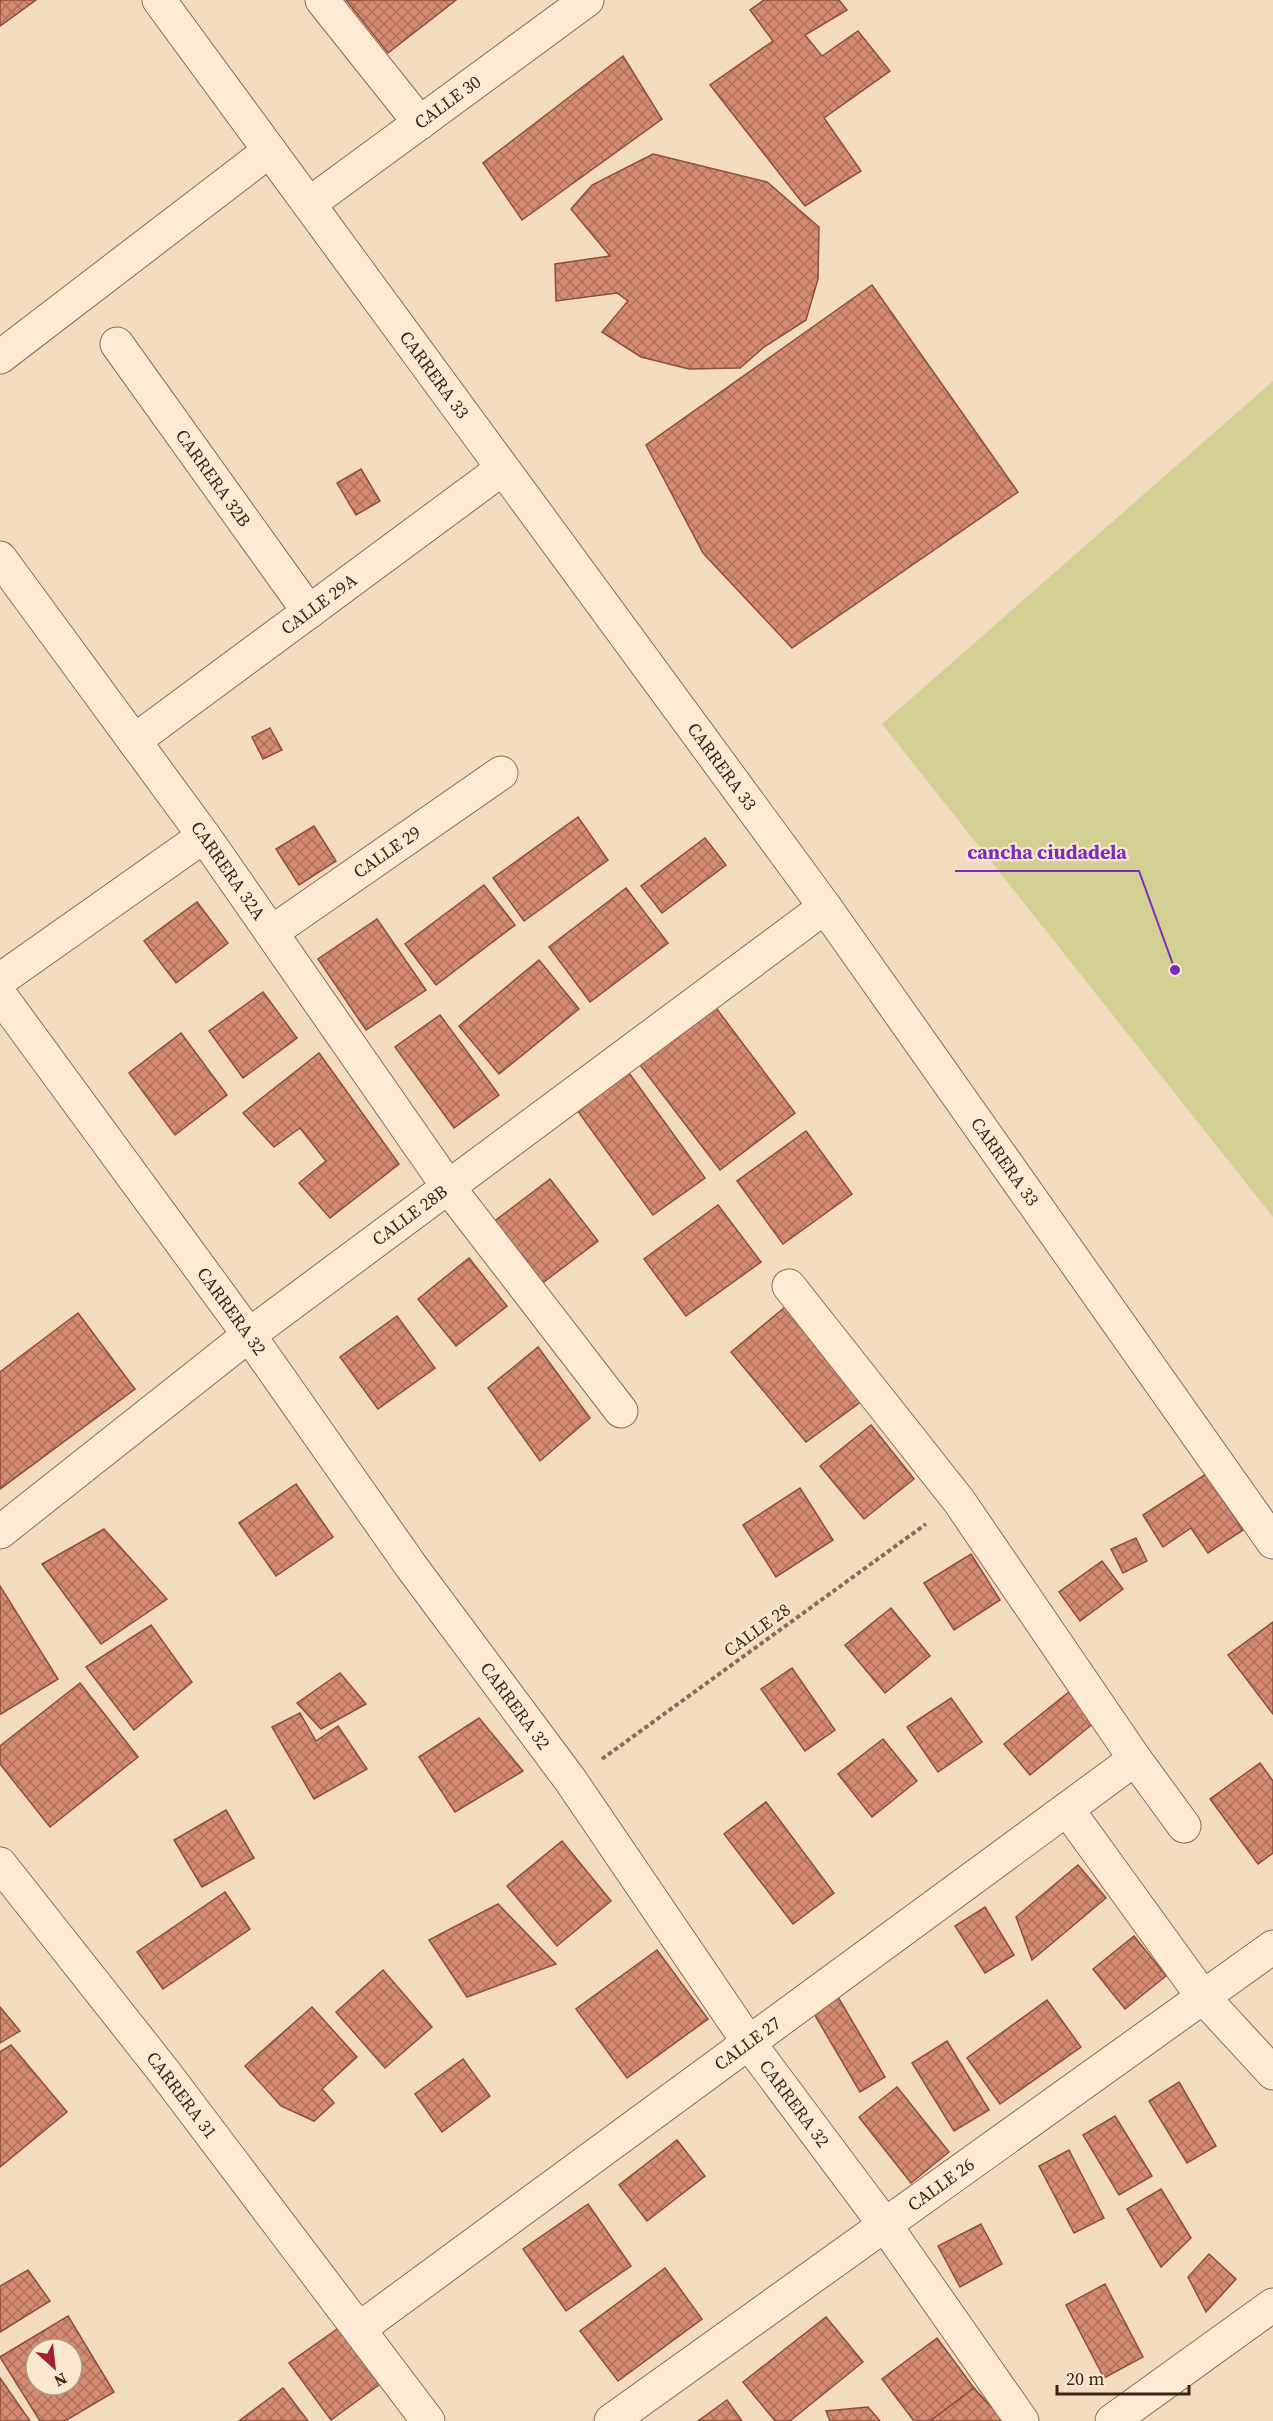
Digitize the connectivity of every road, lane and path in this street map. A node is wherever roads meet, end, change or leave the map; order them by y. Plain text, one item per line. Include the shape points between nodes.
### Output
1 (159, 0) edge
2 (322, 0) edge
3 (587, 0) edge
4 (420, 123) junction
5 (269, 151) junction
6 (309, 204) junction
7 (117, 344) dead end
8 (0, 357) edge
9 (502, 469) junction
10 (0, 558) edge
11 (309, 612) junction
12 (134, 741) junction
13 (501, 773) dead end
14 (204, 836) junction
15 (825, 907) junction
16 (272, 932) junction
17 (0, 980) edge
18 (0, 995) edge
19 (449, 1188) junction
20 (789, 1286) dead end
21 (249, 1335) junction
22 (621, 1411) dead end
23 (959, 1501) junction
24 (0, 1532) edge
25 (1273, 1542) edge
26 (1135, 1759) junction
27 (571, 1781) junction
28 (1067, 1809) junction
29 (1184, 1826) dead end
30 (0, 1864) edge
31 (1273, 1947) edge
32 (1203, 1997) junction
33 (749, 2043) junction
34 (1273, 2073) edge
35 (885, 2225) junction
36 (1273, 2305) edge
37 (359, 2329) junction
38 (428, 2421) edge
39 (612, 2421) edge
40 (1022, 2421) edge
41 (1112, 2421) edge

1 - 5 street, CARRERA 33
2 - 4 street
3 - 4 street, CALLE 30
4 - 6 street, CALLE 30
5 - 6 street, CARRERA 33
5 - 8 street
6 - 9 street, CARRERA 33
7 - 11 street, CARRERA 32B
9 - 11 street, CALLE 29A
9 - 15 street, CARRERA 33
10 - 12 street, CARRERA 32A
11 - 12 street, CALLE 29A
12 - 14 street, CARRERA 32A
13 - 16 street, CALLE 29
14 - 16 street, CARRERA 32A
14 - 17 street
15 - 19 street, CALLE 28B
15 - 25 street, CARRERA 33
16 - 19 street, CARRERA 32A
18 - 21 street, CARRERA 32
19 - 21 street, CALLE 28B
19 - 22 street, CARRERA 32A
20 - 23 street
21 - 24 street, CALLE 28B
21 - 27 street, CARRERA 32 via 411,1566
23 - 26 street
23 - 27 path, CALLE 28
26 - 28 street, CALLE 27
26 - 29 street
27 - 33 street, CARRERA 32
28 - 32 street
28 - 33 street, CALLE 27
30 - 37 street, CARRERA 31
31 - 32 street, CALLE 26
32 - 34 street
32 - 35 street, CALLE 26
33 - 35 street, CARRERA 32
33 - 37 street, CALLE 27
35 - 39 street, CALLE 26
35 - 40 street, CARRERA 32
36 - 41 street
37 - 38 street, CARRERA 31

